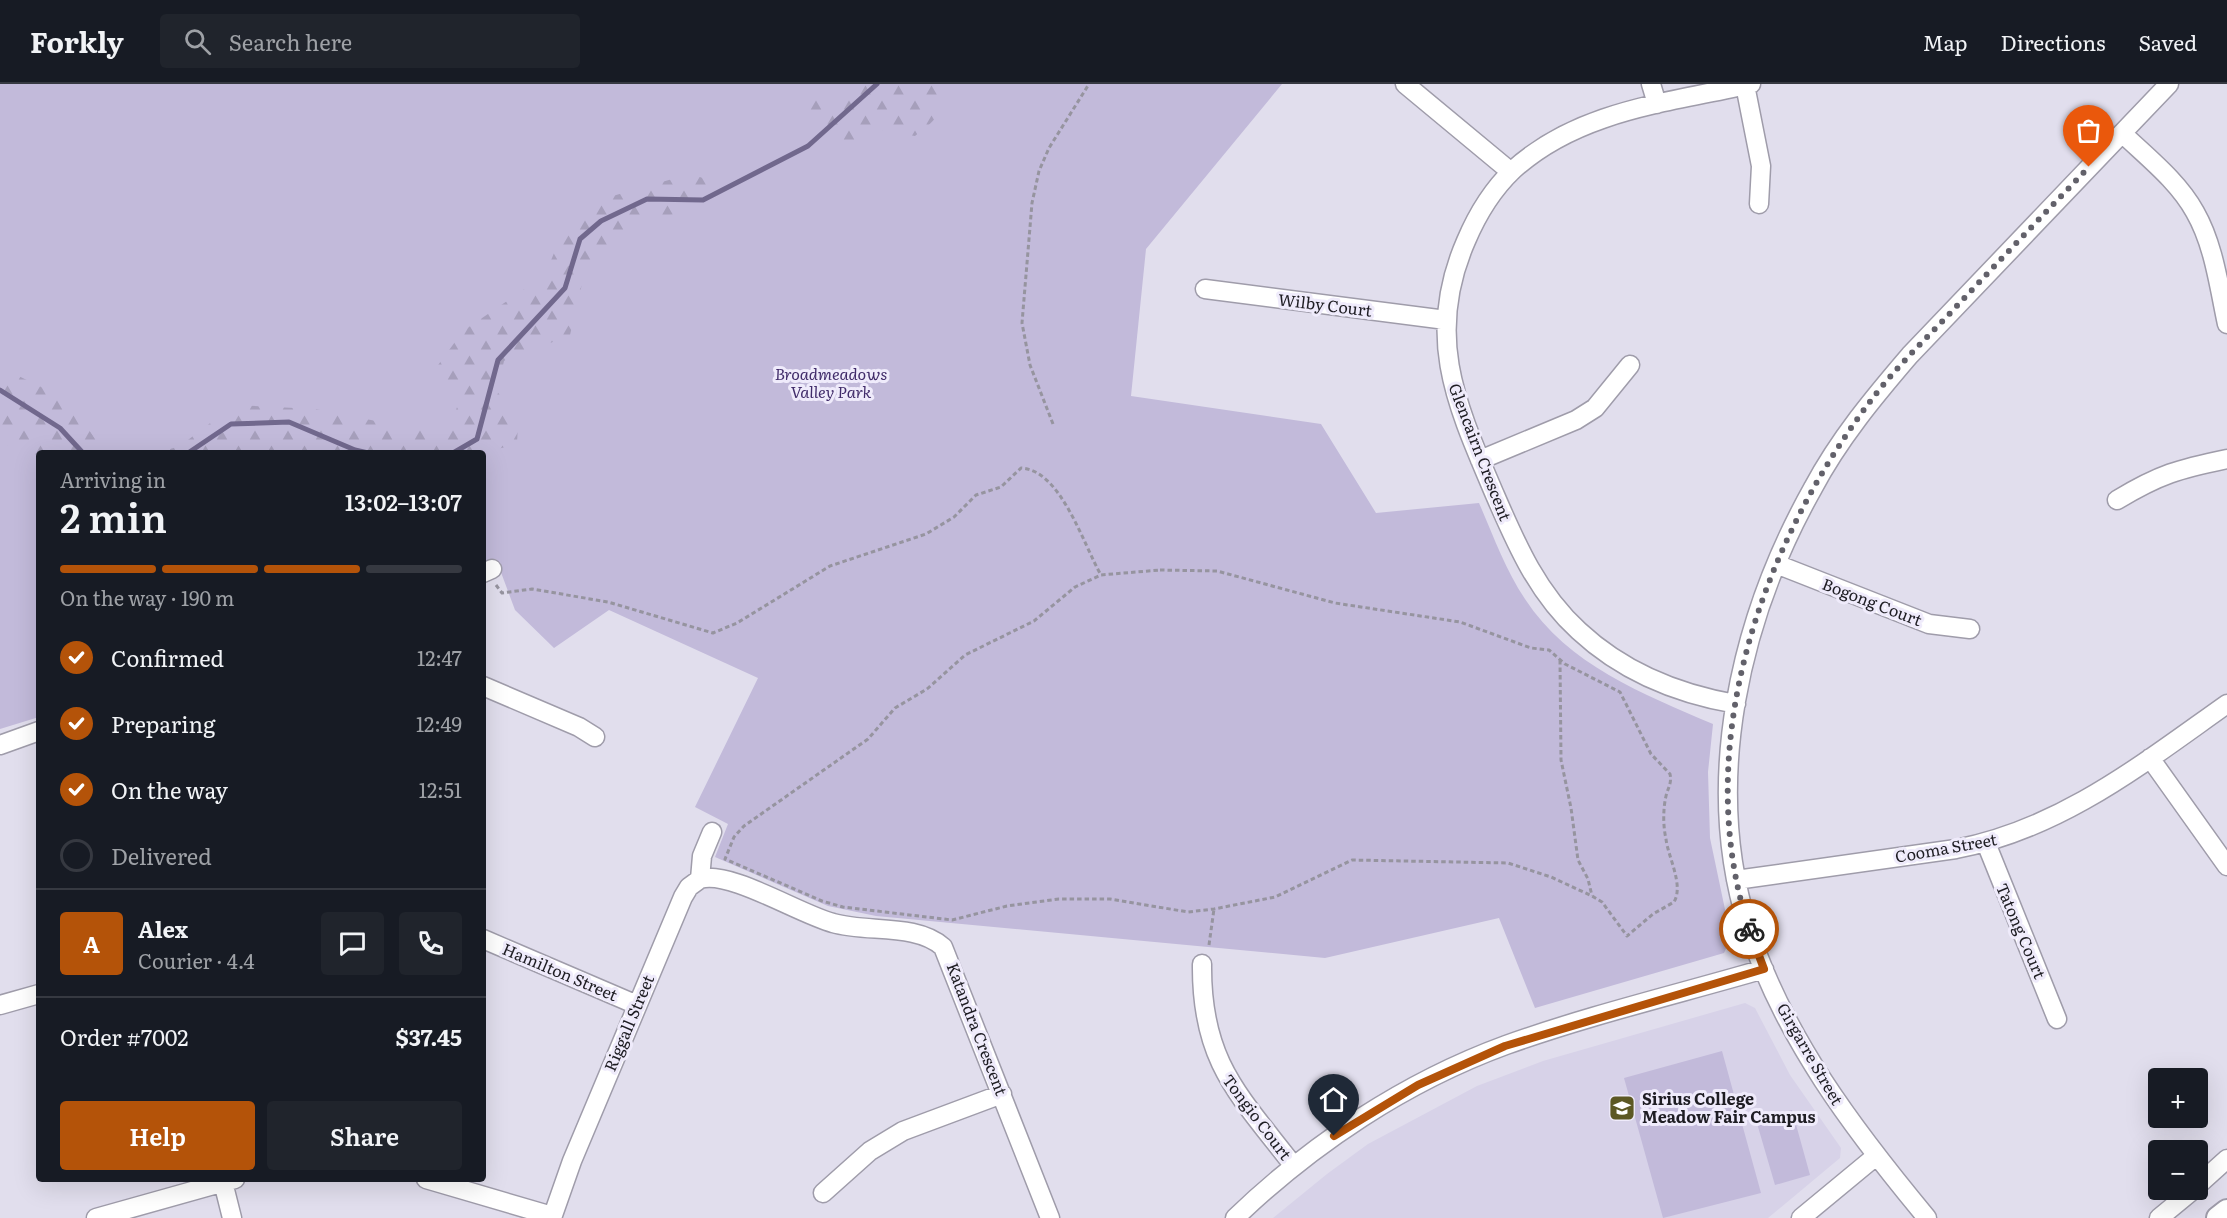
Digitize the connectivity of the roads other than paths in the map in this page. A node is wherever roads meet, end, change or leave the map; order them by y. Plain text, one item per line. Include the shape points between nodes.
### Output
1 (1405, 84) edge
2 (1651, 84) edge
3 (2169, 84) edge
4 (1748, 85) edge
5 (1657, 104) junction
6 (2122, 134) junction
7 (1511, 172) junction
8 (1759, 204) dead end
9 (1204, 289) dead end
10 (2224, 291) edge
11 (1446, 320) junction
12 (2227, 324) edge
13 (1630, 365) dead end
14 (2227, 459) edge
15 (1480, 460) junction
16 (2117, 500) dead end
17 (1776, 564) junction
18 (1970, 629) dead end
19 (486, 687) edge
20 (1736, 704) junction
21 (2227, 704) edge
22 (36, 732) edge
23 (595, 737) dead end
24 (0, 745) edge
25 (2150, 758) junction
26 (712, 832) dead end
27 (1986, 843) junction
28 (2227, 866) edge
29 (700, 879) junction
30 (1736, 880) junction
31 (486, 940) edge
32 (1202, 964) dead end
33 (1764, 969) junction
34 (36, 995) edge
35 (0, 1005) edge
36 (637, 1005) junction
37 (2057, 1019) dead end
38 (1002, 1094) junction
39 (1876, 1156) junction
40 (2227, 1159) edge
41 (1293, 1166) junction
42 (2208, 1176) edge
43 (222, 1182) edge
44 (229, 1182) edge
45 (436, 1182) edge
46 (823, 1193) dead end
47 (2180, 1200) edge
48 (2227, 1210) edge
49 (552, 1217) edge
50 (96, 1218) edge
51 (232, 1218) edge
52 (1050, 1218) edge
53 (1235, 1218) edge
54 (1801, 1218) edge
55 (1927, 1218) edge
56 (2158, 1218) edge
57 (2218, 1218) edge

1 - 7 street
2 - 5 street
3 - 6 street, Girgarre Street
4 - 5 street, Glencairn Crescent
4 - 8 street via 1761,166
5 - 7 street, Glencairn Crescent via 1588,122 1530,155
6 - 10 street via 2175,184 2196,212
6 - 17 street, Girgarre Street via 1874,397 1813,486
7 - 11 street, Glencairn Crescent via 1471,229 1456,268
9 - 11 street, Wilby Court
10 - 12 street
11 - 15 street, Glencairn Crescent via 1447,360 1453,386
13 - 15 street via 1595,408 1576,420
14 - 16 street via 2154,477
15 - 20 street, Glencairn Crescent via 1526,565 1579,632 1640,675 1710,700
17 - 18 street, Bogong Court via 1929,624
17 - 20 street, Girgarre Street via 1748,650
19 - 23 street
20 - 30 street, Girgarre Street via 1728,798
21 - 25 street, Cooma Street
22 - 24 street
25 - 27 street, Cooma Street via 2103,792 2064,813
25 - 28 street
26 - 29 street via 702,856
27 - 30 street, Cooma Street
27 - 37 street, Tatong Court
29 - 36 street, Riggall Street via 683,897
29 - 38 street, Katandra Crescent via 729,881 832,923 933,939 951,962
30 - 33 street, Girgarre Street
31 - 36 street, Hamilton Street
32 - 41 street, Tongio Court via 1203,1006 1223,1071
33 - 39 street, Girgarre Street via 1811,1063
33 - 41 street via 1555,1029 1464,1062 1372,1111
34 - 35 street
36 - 49 street, Riggall Street
38 - 46 street via 903,1131 870,1151
38 - 52 street, Katandra Crescent
39 - 54 street
39 - 55 street, Girgarre Street
40 - 42 street
41 - 53 street
43 - 50 street
44 - 51 street
45 - 49 street
47 - 56 street
48 - 57 main road

